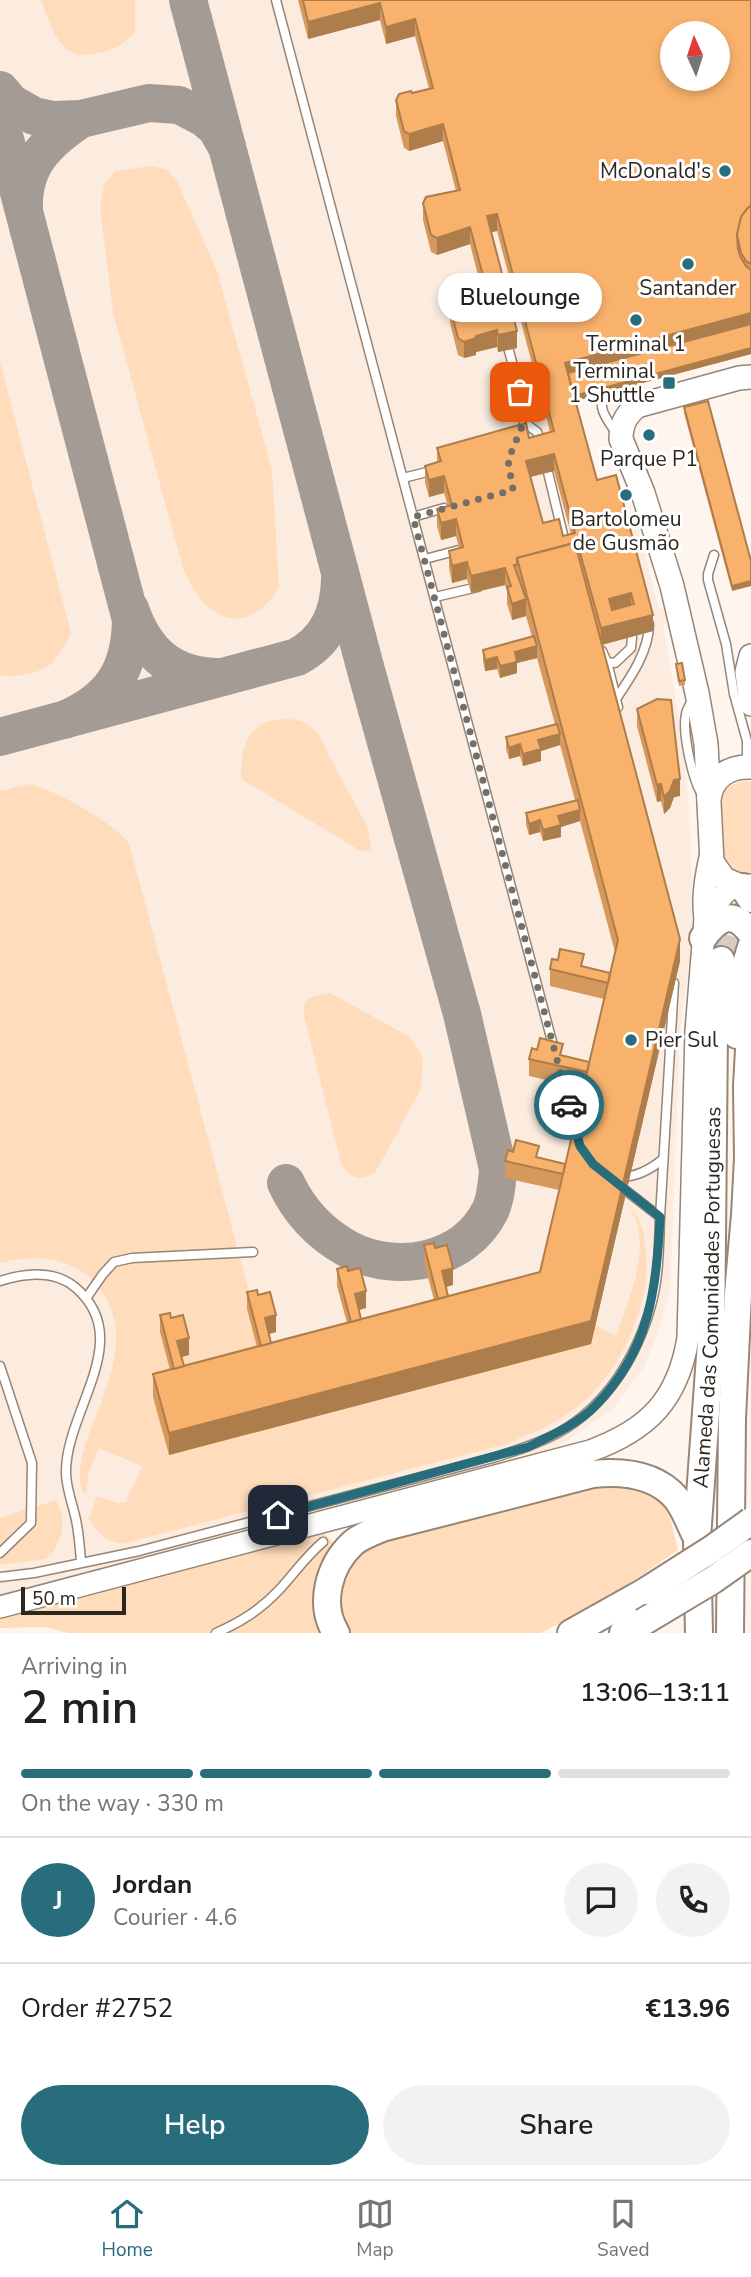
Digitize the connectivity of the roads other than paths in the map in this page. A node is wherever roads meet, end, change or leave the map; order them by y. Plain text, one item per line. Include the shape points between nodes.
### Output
1 (276, 0) edge
2 (503, 329) edge
3 (751, 377) edge
4 (625, 382) edge
5 (524, 423) junction
6 (516, 439) edge
7 (621, 439) junction
8 (448, 466) edge
9 (403, 478) junction
10 (451, 507) edge
11 (413, 517) junction
12 (462, 549) edge
13 (567, 550) edge
14 (714, 555) dead end
15 (425, 559) junction
16 (491, 584) edge
17 (435, 597) junction
18 (648, 616) edge
19 (632, 637) dead end
20 (596, 639) edge
21 (751, 656) edge
22 (607, 662) junction
23 (616, 699) junction
24 (751, 704) edge
25 (620, 712) edge
26 (746, 767) edge
27 (709, 804) junction
28 (710, 853) junction
29 (745, 889) edge
30 (704, 929) junction
31 (751, 933) edge
32 (751, 947) edge
33 (722, 960) tunnel mouth
34 (674, 971) edge
35 (751, 1014) edge
36 (749, 1087) edge
37 (580, 1146) edge
38 (663, 1159) junction
39 (660, 1217) junction
40 (253, 1252) dead end
41 (0, 1281) edge
42 (87, 1297) junction
43 (711, 1342) junction
44 (0, 1366) edge
45 (751, 1521) edge
46 (697, 1538) junction
47 (323, 1542) dead end
48 (0, 1553) edge
49 (751, 1553) edge
50 (81, 1562) junction
51 (0, 1577) edge
52 (0, 1607) edge
53 (633, 1628) edge
54 (216, 1633) edge
55 (336, 1633) edge
56 (571, 1633) edge
57 (699, 1633) edge
58 (730, 1633) edge

1 - 9 lane
2 - 5 lane via 525,410
3 - 7 main road via 637,406 627,415
4 - 7 lane via 607,391 601,403
5 - 6 lane
5 - 13 lane via 540,438
7 - 27 main road via 672,586 706,744
8 - 9 lane
9 - 11 lane
10 - 11 lane
11 - 15 lane
12 - 15 lane
14 - 26 lane via 708,580 747,741
15 - 17 lane
16 - 17 lane
17 - 37 lane
18 - 23 lane via 649,638
19 - 22 lane via 631,648 623,657
20 - 22 lane
21 - 24 main road via 747,672
22 - 23 lane
23 - 25 lane
26 - 27 main road via 726,772 715,782
27 - 28 main road
28 - 29 main road via 719,874
28 - 30 street
29 - 30 street via 724,894
30 - 31 main road via 727,918 743,923
30 - 52 street via 696,1031 688,1338 672,1391 649,1420 590,1451
32 - 43 main road via 739,997 728,1260
33 - 43 main road, Alameda das Comunidades Portuguesas via 714,1031
34 - 38 lane
35 - 36 main road, Alameda das Comunidades Portuguesas
36 - 58 main road, Alameda das Comunidades Portuguesas via 732,1418
38 - 39 lane
38 - 39 lane via 628,1177 610,1177
39 - 50 lane via 653,1300 638,1346 596,1406 560,1432 480,1462
40 - 42 lane via 114,1262
41 - 42 lane via 32,1274 52,1276
42 - 50 lane via 102,1336 99,1359 68,1451 66,1474
43 - 46 main road, Alameda das Comunidades Portuguesas
44 - 48 lane via 32,1463 31,1523
45 - 56 main road, bridge via 646,1591
46 - 55 main road via 676,1499 662,1486 616,1471 396,1524 355,1541 338,1560 329,1581 327,1605
46 - 57 main road, Alameda das Comunidades Portuguesas
47 - 54 lane via 243,1621
49 - 53 main road, bridge
50 - 51 lane

